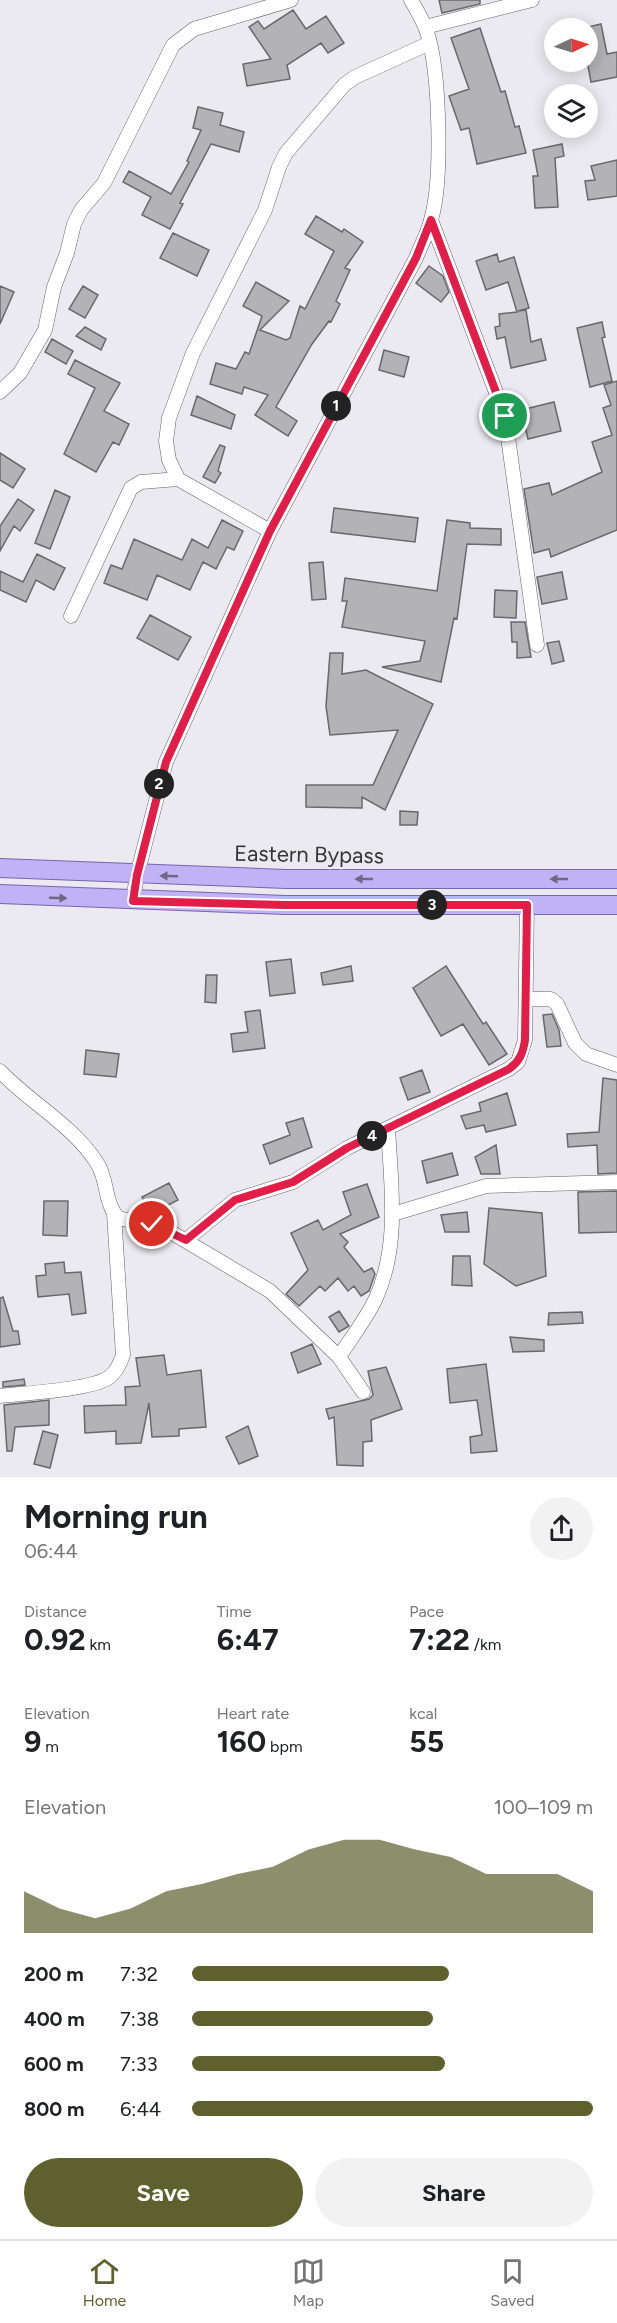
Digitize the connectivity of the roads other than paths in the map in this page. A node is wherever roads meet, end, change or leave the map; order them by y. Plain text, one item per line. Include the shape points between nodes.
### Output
1 (291, 0) edge
2 (411, 0) edge
3 (532, 0) edge
4 (262, 4) edge
5 (425, 27) junction
6 (430, 43) junction
7 (431, 220) junction
8 (0, 392) edge
9 (178, 479) junction
10 (270, 531) junction
11 (71, 616) dead end
12 (537, 645) dead end
13 (0, 867) edge
14 (137, 875) junction
15 (617, 879) edge
16 (0, 894) edge
17 (133, 901) junction
18 (617, 904) edge
19 (527, 905) junction
20 (526, 999) junction
21 (617, 1065) edge
22 (0, 1071) edge
23 (388, 1128) junction
24 (617, 1182) edge
25 (114, 1213) junction
26 (393, 1214) junction
27 (186, 1240) junction
28 (339, 1357) junction
29 (363, 1392) dead end
30 (0, 1396) edge

1 - 4 street
2 - 5 street
3 - 5 street
4 - 8 street via 194,29 173,45 104,183 74,224 45,330 34,353
5 - 6 street
6 - 7 street via 437,139
6 - 9 street via 344,85 286,153 265,210 193,353 169,418 166,441
7 - 10 street via 416,258
7 - 12 street via 505,416
9 - 10 street
9 - 11 street via 130,488
10 - 14 street via 166,762
13 - 14 main road, Eastern Bypass
15 -> 14 main road, Eastern Bypass
14 - 17 street
16 -> 17 main road
17 - 19 main road
18 - 19 main road
19 - 20 street
20 - 21 street via 551,999 575,1043 586,1054
20 - 23 street via 525,1040 518,1062
22 - 25 street via 76,1138 98,1164
23 - 26 street
23 - 27 street via 293,1182 235,1200
24 - 26 street via 486,1186
25 - 27 street via 118,1218 164,1228
25 - 30 street via 123,1355 115,1372 106,1379 77,1386
26 - 28 street via 390,1253 376,1298
27 - 28 street via 270,1291
28 - 29 street

